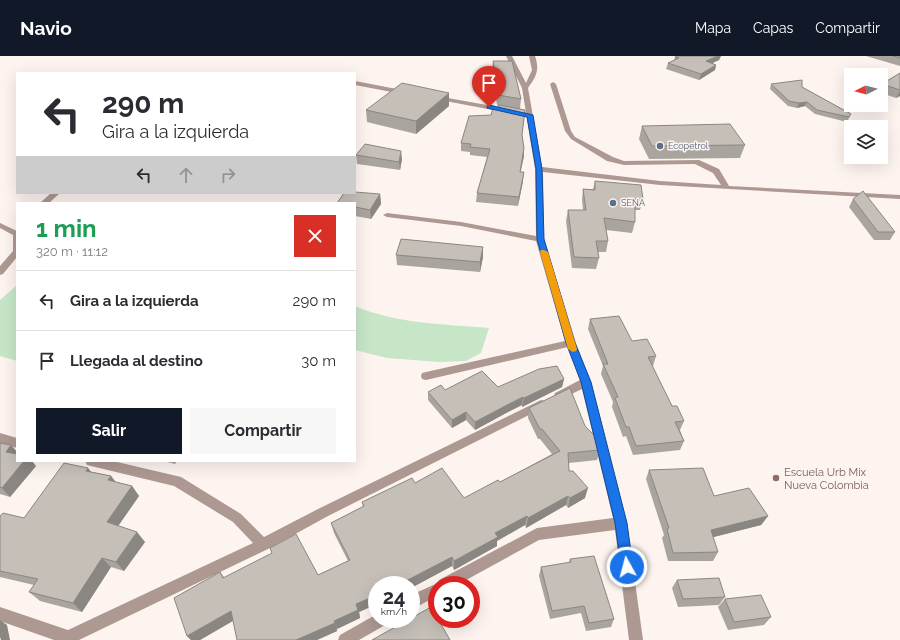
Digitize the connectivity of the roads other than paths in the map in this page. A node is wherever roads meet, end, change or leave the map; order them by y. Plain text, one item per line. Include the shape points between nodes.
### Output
1 (509, 56) edge
2 (532, 56) edge
3 (356, 83) edge
4 (553, 84) dead end
5 (525, 88) junction
6 (408, 93) edge
7 (432, 97) edge
8 (530, 115) junction
9 (539, 169) junction
10 (726, 188) junction
11 (55, 194) edge
12 (900, 197) edge
13 (45, 202) edge
14 (386, 215) dead end
15 (0, 225) edge
16 (16, 233) edge
17 (540, 239) junction
18 (16, 252) edge
19 (0, 272) edge
20 (570, 343) junction
21 (426, 376) dead end
22 (586, 382) junction
23 (0, 438) edge
24 (16, 443) edge
25 (94, 462) edge
26 (621, 523) junction
27 (263, 545) junction
28 (460, 576) edge
29 (0, 614) edge
30 (368, 627) edge
31 (68, 639) edge
32 (344, 640) edge
33 (636, 640) edge

1 - 5 street
2 - 5 street via 536,65 534,77
3 - 6 lane
4 - 10 street via 568,131 573,138 610,159 624,163 696,162 716,170
5 - 8 street
7 - 8 lane
8 - 9 street
9 - 10 street
9 - 17 street
10 - 12 street
11 - 13 street
14 - 17 street via 462,224
15 - 16 street
17 - 20 street
18 - 19 street
20 - 21 street
20 - 22 street
22 - 26 street
22 - 27 street
23 - 24 street
25 - 27 street via 177,481 237,518
26 - 28 street via 536,534
26 - 33 street
27 - 31 street
29 - 31 street
30 - 32 street

